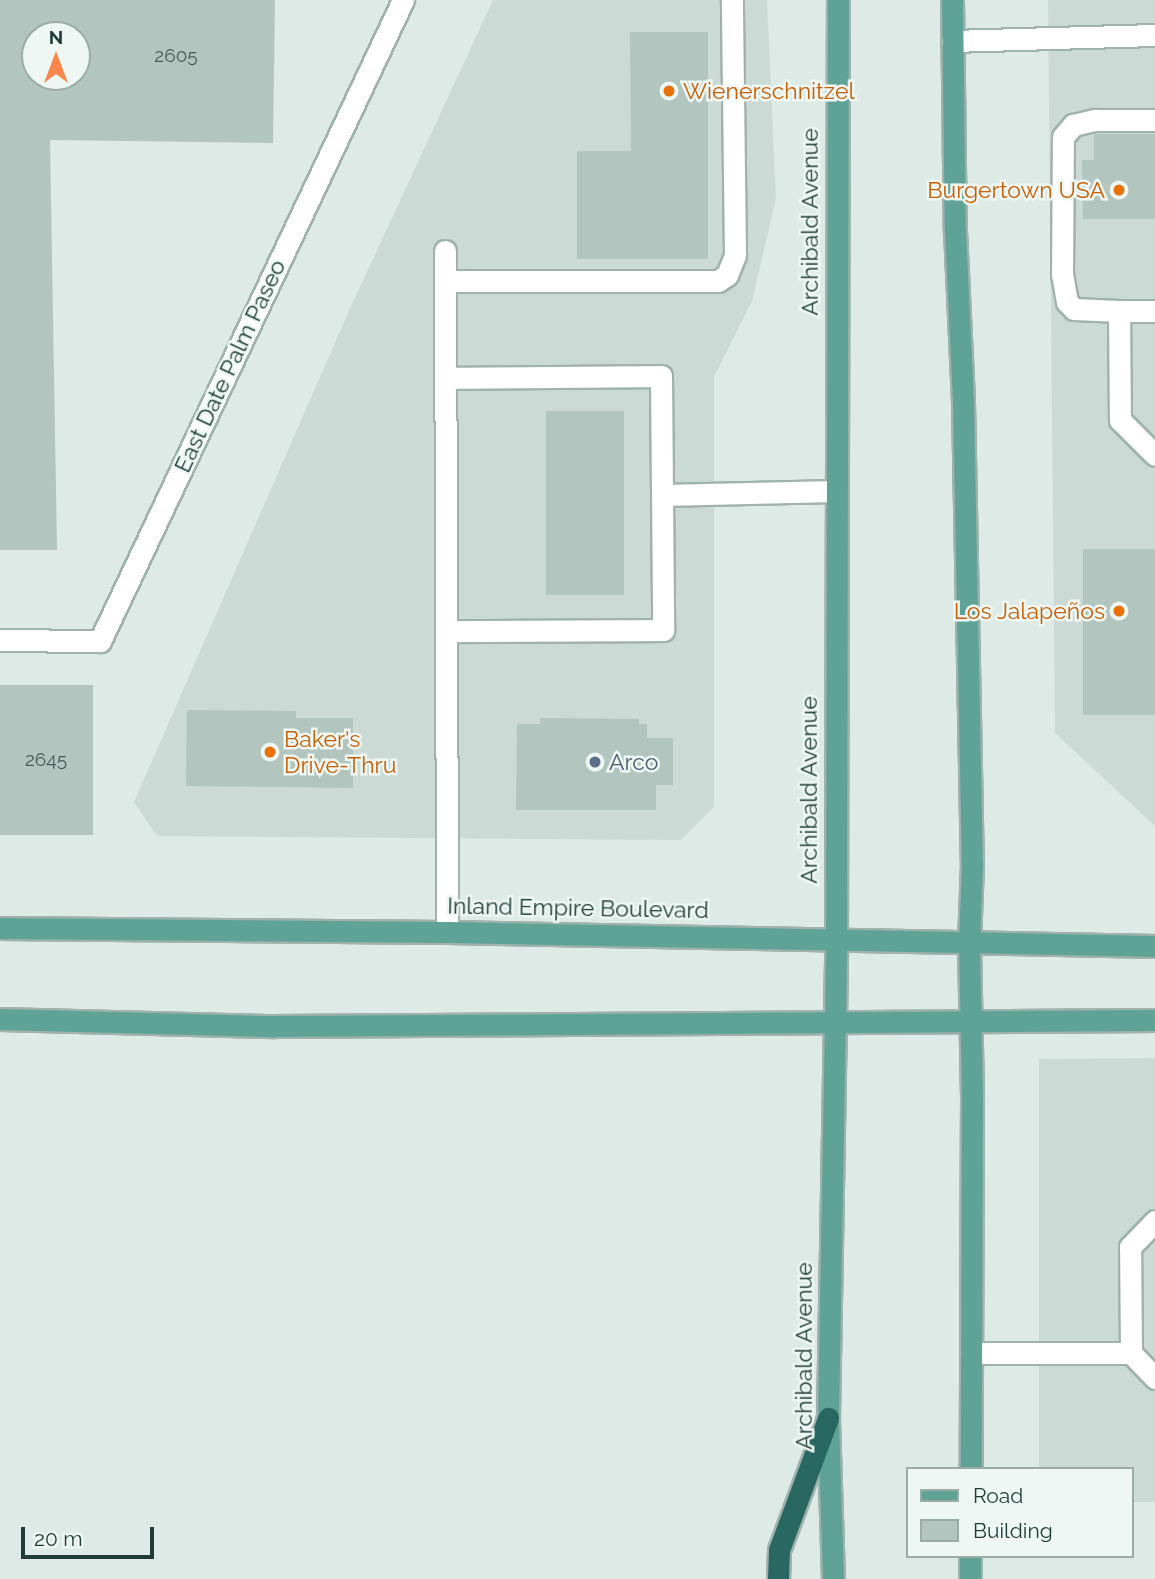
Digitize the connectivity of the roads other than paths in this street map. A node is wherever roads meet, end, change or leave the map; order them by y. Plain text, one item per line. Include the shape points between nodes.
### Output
1 (403, 0) edge
2 (732, 0) edge
3 (838, 0) edge
4 (952, 0) edge
5 (1155, 35) edge
6 (952, 41) junction
7 (1155, 120) edge
8 (445, 250) dead end
9 (445, 281) junction
10 (1119, 311) junction
11 (1155, 311) edge
12 (445, 378) junction
13 (1155, 455) edge
14 (835, 491) junction
15 (662, 495) junction
16 (446, 631) junction
17 (0, 640) edge
18 (0, 928) edge
19 (447, 932) junction
20 (835, 939) junction
21 (969, 941) junction
22 (1155, 946) edge
23 (0, 1019) edge
24 (971, 1020) junction
25 (1155, 1020) edge
26 (834, 1023) junction
27 (1155, 1221) edge
28 (971, 1353) junction
29 (1131, 1353) junction
30 (1155, 1378) edge
31 (828, 1418) junction
32 (971, 1467) edge
33 (970, 1558) edge
34 (778, 1579) edge
35 (833, 1579) edge
36 (970, 1579) edge

1 - 17 lane, East Date Palm Paseo via 100,641
2 - 9 lane via 735,255 727,275 718,281
3 - 14 main road, Archibald Avenue
4 - 6 main road
5 - 6 lane
6 - 21 main road via 972,864
7 - 10 lane via 1095,120 1073,125 1063,137 1062,275 1067,302 1074,309
8 - 9 lane
9 - 12 lane
10 - 11 lane
10 - 13 lane via 1120,420
12 - 15 lane via 661,376
12 - 16 lane
14 - 15 lane
14 - 20 main road, Archibald Avenue
15 - 16 lane via 663,630
16 - 19 lane
18 - 19 main road, Inland Empire Boulevard
19 - 20 main road, Inland Empire Boulevard
20 - 21 main road, Inland Empire Boulevard
20 - 26 main road, Archibald Avenue
21 - 22 main road, Inland Empire Boulevard
21 - 24 main road
23 - 26 main road via 275,1026
24 - 25 main road
24 - 26 main road
24 - 28 main road
26 - 31 main road, Archibald Avenue
27 - 29 lane via 1130,1247
28 - 29 lane
28 - 32 main road
29 - 30 lane
31 - 34 highway via 779,1550
31 - 35 main road, Archibald Avenue
33 - 36 main road

